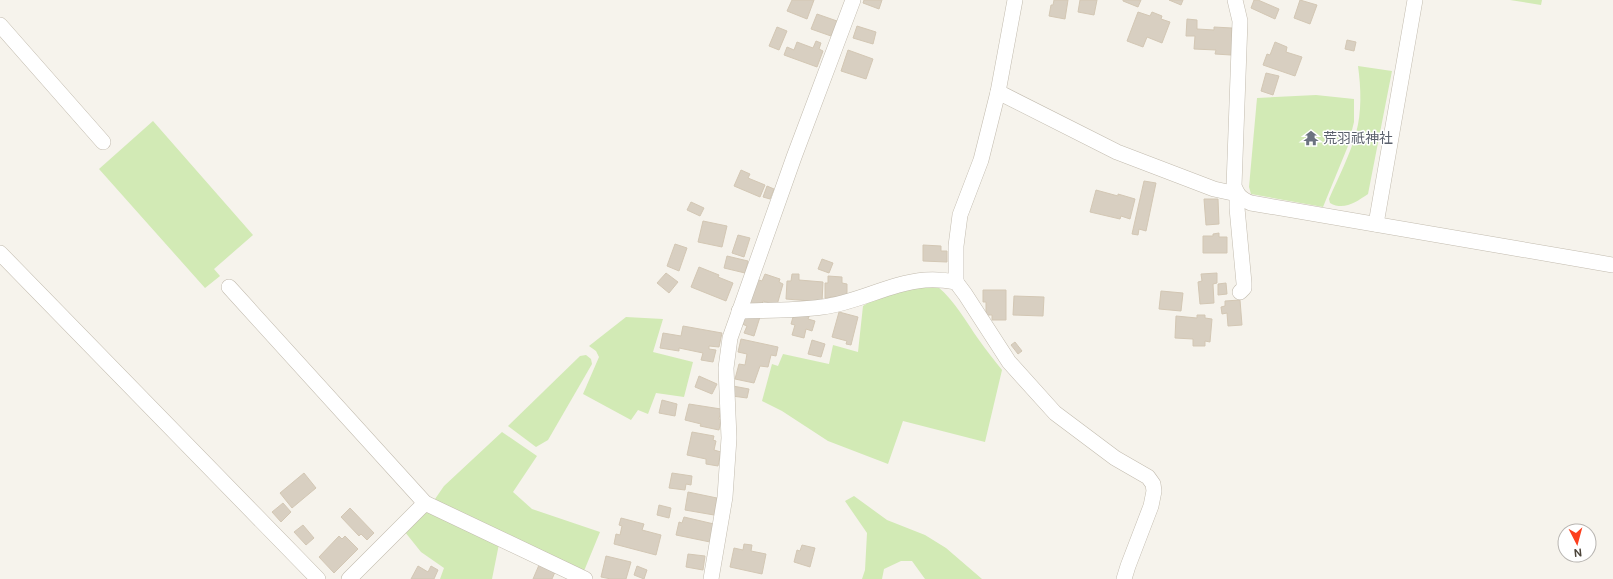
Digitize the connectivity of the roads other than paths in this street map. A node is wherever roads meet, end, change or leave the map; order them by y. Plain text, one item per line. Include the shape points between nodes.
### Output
1 (853, 0) edge
2 (1015, 0) edge
3 (1235, 0) edge
4 (1415, 0) edge
5 (0, 25) edge
6 (998, 92) junction
7 (103, 142) dead end
8 (1237, 194) junction
9 (1376, 224) junction
10 (0, 253) edge
11 (1613, 265) edge
12 (956, 282) junction
13 (229, 287) dead end
14 (1240, 292) dead end
15 (739, 311) junction
16 (425, 503) junction
17 (318, 579) edge
18 (350, 579) edge
19 (585, 579) edge
20 (711, 579) edge
21 (1124, 579) edge

1 - 15 street
2 - 6 street
3 - 8 street via 1240,21 1234,186
4 - 9 street
5 - 7 street
6 - 8 street via 1117,152 1214,189
6 - 12 street via 981,160 960,215 956,246
8 - 9 street via 1241,199 1251,203
8 - 14 street via 1236,208 1244,283 1244,288
9 - 11 street
10 - 17 street
12 - 15 street via 913,282 859,299 822,307
12 - 21 street via 1009,362 1055,413 1116,458 1148,477 1153,484 1150,506
13 - 16 street
15 - 20 street via 730,338 726,368 729,438 725,497
16 - 18 street
16 - 19 street

